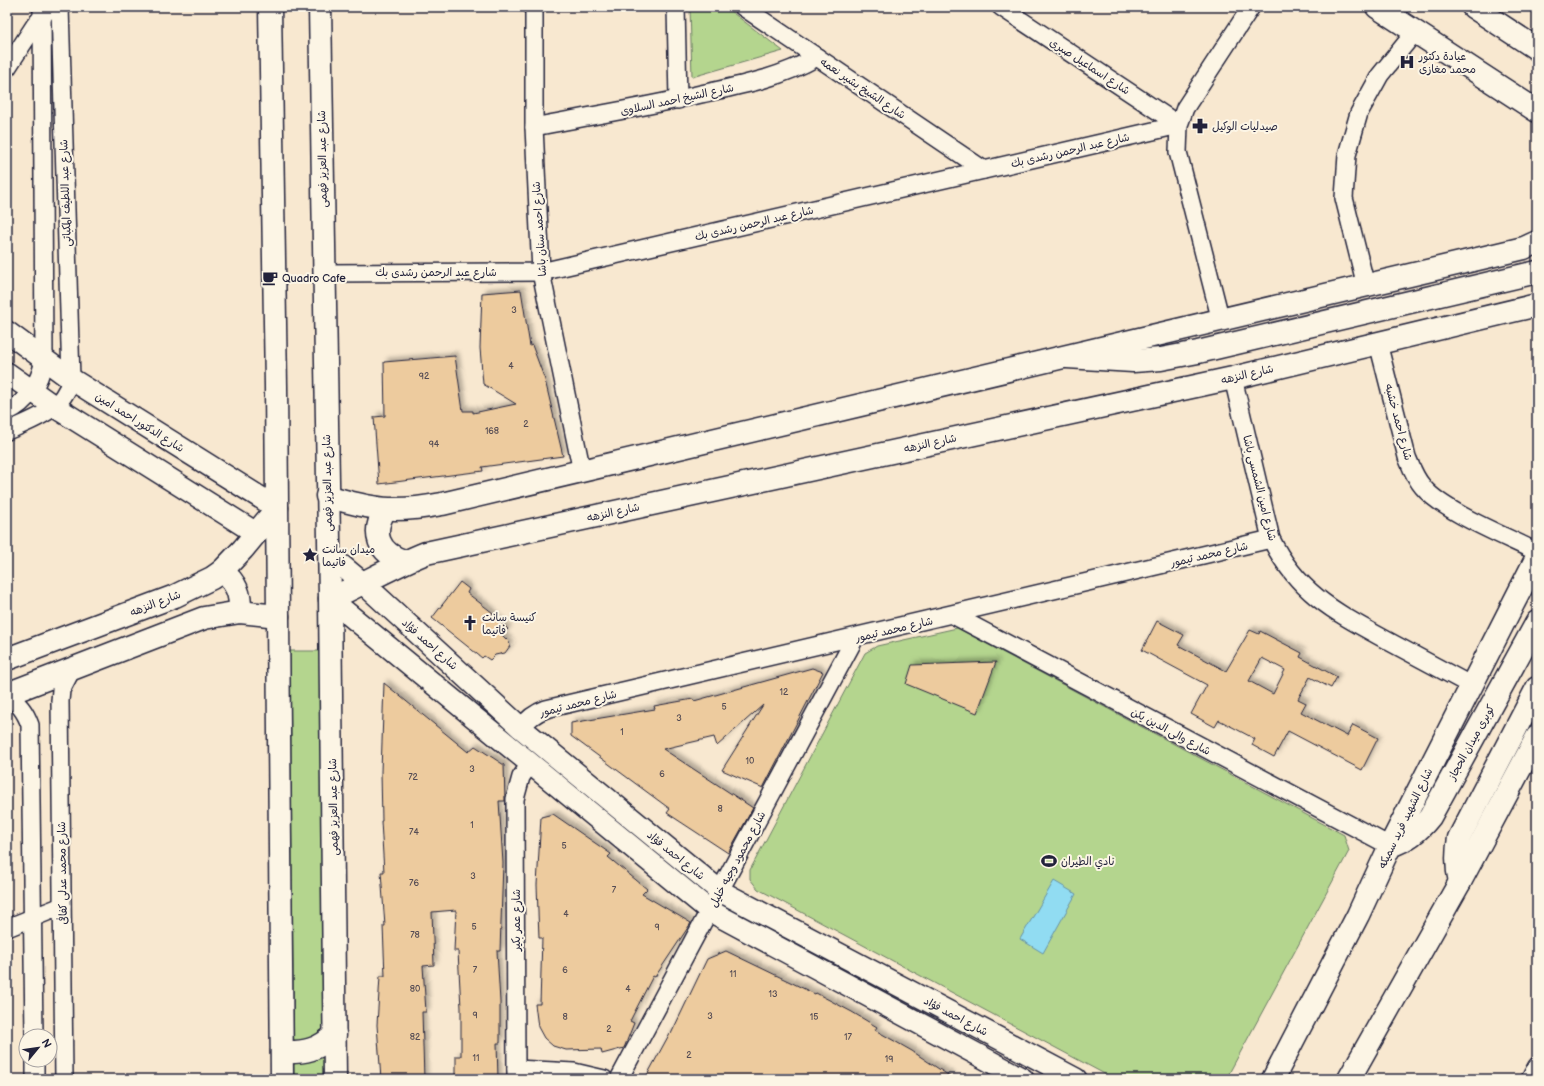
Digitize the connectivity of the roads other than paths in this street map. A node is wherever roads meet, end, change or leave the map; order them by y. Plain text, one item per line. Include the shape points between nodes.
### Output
1 (60, 7) edge
2 (270, 7) edge
3 (320, 7) edge
4 (534, 7) edge
5 (676, 7) edge
6 (743, 7) edge
7 (1001, 7) edge
8 (1251, 7) edge
9 (1377, 7) edge
10 (1473, 7) edge
11 (46, 10) edge
12 (1415, 32) junction
13 (1537, 50) edge
14 (817, 57) junction
15 (7, 68) edge
16 (678, 100) junction
17 (1537, 111) edge
18 (1179, 125) junction
19 (534, 127) junction
20 (984, 170) junction
21 (1537, 242) edge
22 (541, 272) junction
23 (1537, 272) edge
24 (324, 273) junction
25 (1366, 286) junction
26 (1537, 305) edge
27 (1221, 321) junction
28 (7, 332) edge
29 (1378, 343) junction
30 (1067, 357) junction
31 (44, 359) junction
32 (7, 372) edge
33 (1233, 378) junction
34 (71, 379) junction
35 (33, 391) junction
36 (55, 407) junction
37 (7, 412) edge
38 (7, 431) edge
39 (582, 472) junction
40 (327, 496) junction
41 (277, 508) junction
42 (385, 510) junction
43 (256, 533) junction
44 (1271, 539) junction
45 (1537, 552) edge
46 (329, 555) junction
47 (1537, 557) edge
48 (404, 561) junction
49 (222, 571) junction
50 (364, 584) junction
51 (330, 599) junction
52 (240, 612) junction
53 (953, 615) junction
54 (278, 616) junction
55 (1537, 622) edge
56 (855, 638) junction
57 (7, 659) edge
58 (72, 669) junction
59 (1472, 686) junction
60 (1537, 688) edge
61 (7, 695) edge
62 (521, 728) junction
63 (1535, 746) edge
64 (530, 764) junction
65 (1390, 846) junction
66 (1460, 882) junction
67 (720, 891) junction
68 (62, 906) junction
69 (710, 911) junction
70 (33, 918) junction
71 (7, 928) edge
72 (34, 1028) edge
73 (335, 1034) junction
74 (282, 1052) junction
75 (1537, 1066) edge
76 (35, 1068) edge
77 (516, 1074) edge
78 (35, 1079) edge
79 (64, 1079) edge
80 (282, 1079) edge
81 (335, 1079) edge
82 (604, 1079) edge
83 (619, 1079) edge
84 (1023, 1079) edge
85 (1076, 1079) edge
86 (1273, 1079) edge
87 (1349, 1079) edge
88 (1530, 1079) edge

1 - 34 street, شارع عبد اللطيف المكباتى
2 - 41 main road
3 - 24 main road, شارع عبد العزيز فهمى
4 - 19 street, شارع احمد سنان باشا
5 - 16 street
6 - 14 street, شارع الشيخ بشير نعمه
7 - 18 street, شارع اسماعيل صبرى
8 - 18 street via 1185,108
9 - 12 main road
10 - 13 main road
11 - 15 street
11 - 31 street, شارع عبد اللطيف المكباتى
12 - 17 main road
12 - 25 street via 1380,75 1359,113 1347,155 1344,198
14 - 16 street, شارع الشيخ احمد السلاوى via 795,69 761,81
14 - 20 street, شارع الشيخ بشير نعمه
16 - 19 street, شارع الشيخ احمد السلاوى
18 - 20 street, شارع عبد الرحمن رشدى بك
18 - 27 street via 1178,152
19 - 22 street, شارع احمد سنان باشا
20 - 22 street, شارع عبد الرحمن رشدى بك
21 - 25 main road via 1524,248
22 - 24 street, شارع عبد الرحمن رشدى بك
22 - 39 street, شارع احمد سنان باشا
23 - 30 main road via 1161,359 1133,361
24 - 40 main road, شارع عبد العزيز فهمى
25 - 27 main road
26 - 29 main road, شارع النزهه
27 - 30 main road
28 - 31 street, شارع الدكتور احمد امين
29 - 33 main road, شارع النزهه
29 - 45 street, شارع احمد خشبه via 1407,457 1413,473 1423,487 1449,508
30 - 39 main road
31 - 34 street, شارع الدكتور احمد امين
31 - 35 street, شارع عبد اللطيف المكباتى
32 - 35 street
33 - 44 street, شارع امين الشمسى باشا
33 - 48 main road, شارع النزهه via 426,552
34 - 36 street via 66,394
34 - 41 street, شارع الدكتور احمد امين
35 - 36 street
35 - 37 street
36 - 38 street
36 - 43 street
39 - 42 main road via 442,504 415,509
40 - 42 main road via 362,507
40 - 46 main road, شارع عبد العزيز فهمى
41 - 43 main road, شارع النزهه
41 - 54 main road
42 - 48 main road via 379,520 379,542 386,552
43 - 49 main road, شارع النزهه
44 - 53 street, شارع محمد تيمور
44 - 59 street, شارع امين الشمسى باشا via 1281,559 1297,579 1338,614
46 - 50 street, شارع احمد فؤاد
46 - 51 main road, شارع عبد العزيز فهمى
47 - 59 main road, شارع الشهيد فريد سميكه
48 - 50 main road, شارع النزهه
49 - 52 main road via 236,586 240,596
49 - 57 main road, شارع النزهه via 174,596
50 - 51 main road, شارع النزهه
50 - 62 street, شارع احمد فؤاد
51 - 64 street, شارع احمد فؤاد
51 - 73 main road, شارع عبد العزيز فهمى
52 - 54 main road
52 - 58 main road via 204,618
53 - 56 street, شارع محمد تيمور
53 - 65 street, شارع والى الدين يكن
54 - 74 main road
55 - 65 main road, كوبرى ميدان الحجاز via 1430,818 1415,834
56 - 62 street, شارع محمد تيمور via 546,709 527,719
56 - 67 street, شارع محمود وجيه خليل
58 - 61 main road
58 - 68 street, شارع محمد عدلى كفافى via 61,690 60,701
59 - 65 main road, شارع الشهيد فريد سميكه
60 - 66 main road via 1459,838 1456,867
61 - 70 street via 26,713 30,725
62 - 67 street, شارع احمد فؤاد
63 - 66 main road
64 - 69 street, شارع احمد فؤاد
64 - 77 street, شارع عمر بكير via 521,777 515,799
65 - 86 main road, شارع الشهيد فريد سميكه via 1358,915
66 - 87 main road
67 - 69 street, شارع محمود وجيه خليل
67 - 85 street, شارع احمد فؤاد
68 - 70 street
68 - 79 street, شارع محمد عدلى كفافى
69 - 83 street, شارع محمود وجيه خليل
69 - 84 street, شارع احمد فؤاد
70 - 71 street
70 - 72 street
73 - 74 main road via 311,1051
73 - 81 main road, شارع عبد العزيز فهمى
74 - 80 main road
75 - 88 street
76 - 78 street
77 - 82 street via 574,1072

